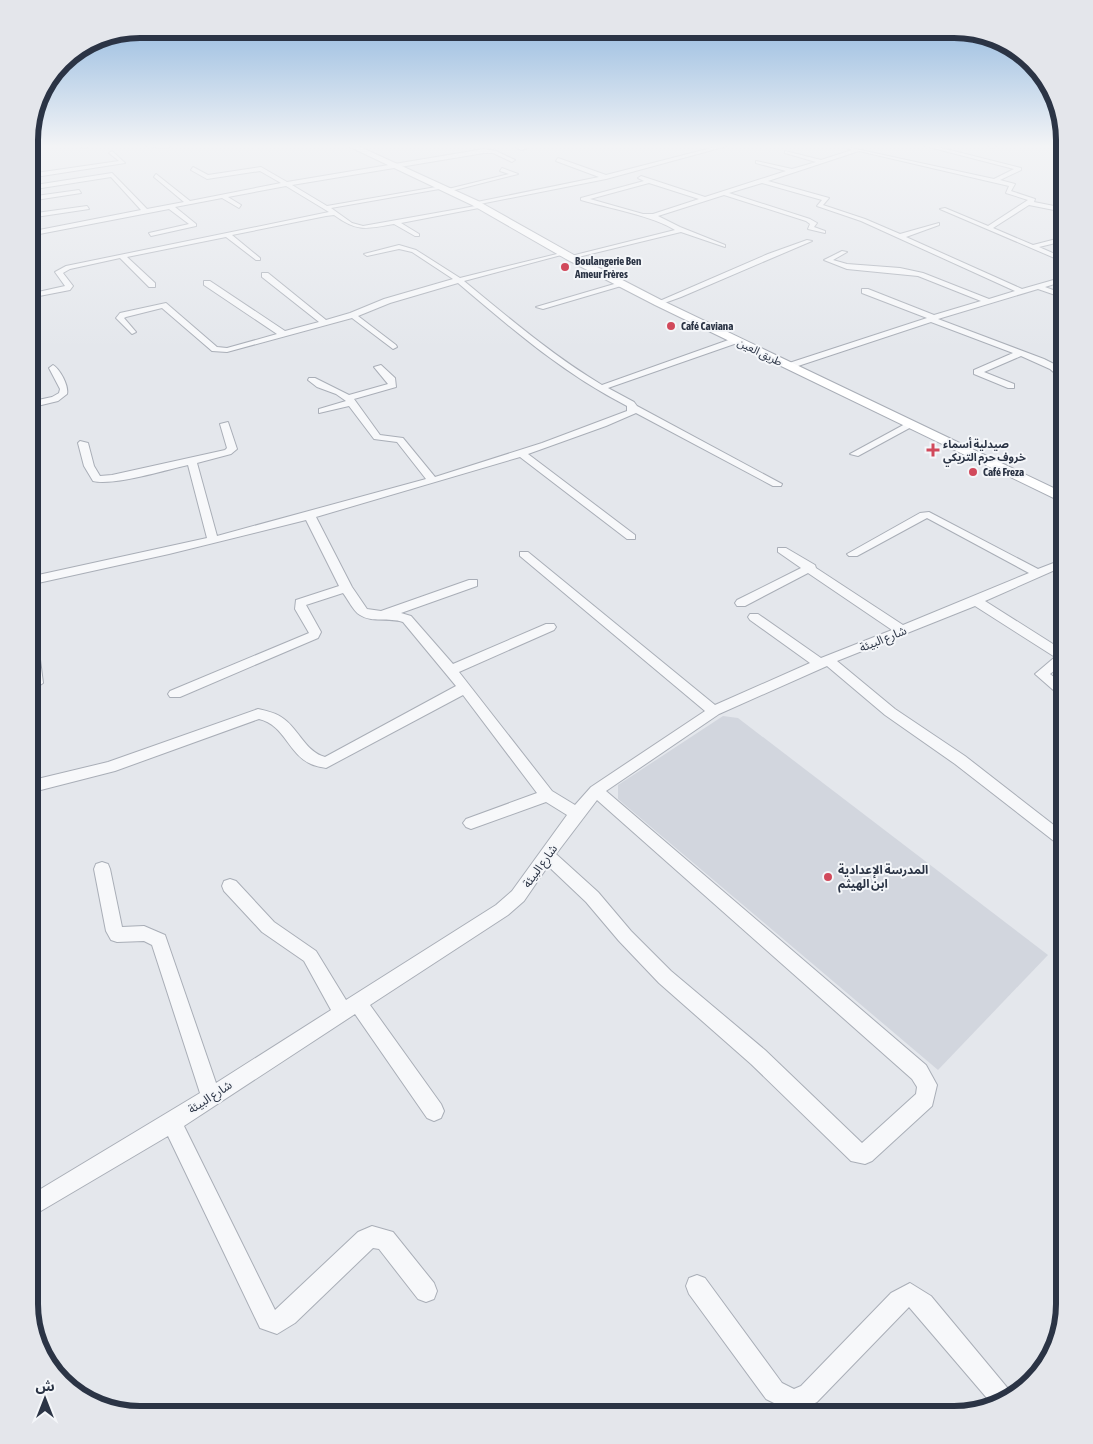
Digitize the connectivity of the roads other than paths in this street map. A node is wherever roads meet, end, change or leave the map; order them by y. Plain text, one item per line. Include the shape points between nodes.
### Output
1 (91, 213) edge
2 (138, 213) edge
3 (179, 213) edge
4 (329, 213) edge
5 (337, 213) edge
6 (440, 213) edge
7 (493, 213) edge
8 (631, 213) edge
9 (661, 213) edge
10 (787, 213) edge
11 (844, 213) edge
12 (953, 213) edge
13 (1012, 213) edge
14 (128, 215) junction
15 (653, 216) junction
16 (95, 221) junction
17 (396, 223) junction
18 (134, 224) dead end
19 (937, 224) dead end
20 (988, 228) junction
21 (679, 229) junction
22 (823, 232) dead end
23 (38, 234) edge
24 (151, 234) dead end
25 (228, 235) junction
26 (417, 235) dead end
27 (899, 237) junction
28 (809, 241) dead end
29 (1056, 241) edge
30 (724, 246) dead end
31 (1032, 247) junction
32 (844, 252) dead end
33 (367, 254) dead end
34 (566, 255) junction
35 (122, 256) junction
36 (1056, 257) edge
37 (258, 259) dead end
38 (265, 275) dead end
39 (459, 280) junction
40 (1056, 281) edge
41 (206, 283) dead end
42 (624, 284) junction
43 (152, 286) dead end
44 (1038, 287) junction
45 (865, 291) dead end
46 (1022, 292) junction
47 (1056, 293) edge
48 (38, 294) edge
49 (659, 302) junction
50 (989, 302) junction
51 (540, 307) dead end
52 (353, 315) junction
53 (932, 318) junction
54 (325, 322) junction
55 (132, 332) dead end
56 (284, 335) junction
57 (736, 340) junction
58 (393, 347) dead end
59 (1021, 353) junction
60 (789, 366) junction
61 (378, 367) dead end
62 (53, 368) dead end
63 (1056, 370) edge
64 (312, 380) dead end
65 (1011, 386) dead end
66 (605, 391) junction
67 (350, 400) junction
68 (38, 403) edge
69 (633, 408) junction
70 (322, 411) dead end
71 (225, 424) dead end
72 (910, 425) junction
73 (83, 443) dead end
74 (522, 454) junction
75 (855, 454) dead end
76 (192, 461) junction
77 (433, 481) junction
78 (777, 484) dead end
79 (1056, 495) edge
80 (310, 516) junction
81 (631, 537) dead end
82 (213, 540) junction
83 (782, 550) dead end
84 (524, 554) dead end
85 (854, 554) dead end
86 (1056, 565) edge
87 (811, 567) junction
88 (1037, 573) junction
89 (38, 579) edge
90 (473, 583) dead end
91 (346, 588) junction
92 (976, 601) junction
93 (741, 603) dead end
94 (382, 615) junction
95 (754, 616) dead end
96 (550, 627) dead end
97 (902, 631) junction
98 (1056, 652) edge
99 (824, 662) junction
100 (1056, 663) edge
101 (451, 670) junction
102 (1056, 685) edge
103 (464, 688) junction
104 (175, 694) dead end
105 (714, 711) junction
106 (38, 786) edge
107 (596, 792) junction
108 (547, 795) junction
109 (576, 814) junction
110 (471, 823) dead end
111 (1056, 835) edge
112 (548, 856) junction
113 (102, 869) dead end
114 (230, 886) dead end
115 (350, 1008) junction
116 (211, 1096) junction
117 (434, 1111) dead end
118 (172, 1122) junction
119 (38, 1203) edge
120 (697, 1286) dead end
121 (426, 1291) dead end
122 (1000, 1395) edge

1 - 16 street
2 - 14 street
3 - 24 street via 194,225
4 - 25 street
5 - 17 street via 358,228
6 - 17 street
7 - 34 main road, طريق العين
8 - 15 street
9 - 15 street
10 - 22 street via 814,223 810,228
11 - 27 street
12 - 20 street
13 - 20 street
14 - 16 street
14 - 18 street
15 - 21 street
16 - 23 street
17 - 26 street
19 - 27 street
20 - 31 street
21 - 30 street
21 - 34 street via 647,240
25 - 35 street
25 - 37 street
27 - 46 street
28 - 49 street via 774,252
29 - 31 street
31 - 36 street
32 - 50 street via 827,260 853,269 911,272
33 - 39 street via 407,248
34 - 39 street
34 - 42 main road, طريق العين
35 - 43 street
35 - 48 street via 63,268 58,272 69,286
38 - 54 street
39 - 52 street via 387,301
39 - 66 street via 531,341
40 - 44 street
41 - 56 street
42 - 49 main road, طريق العين
42 - 51 street
44 - 46 street
44 - 47 street
45 - 53 street
46 - 50 street
49 - 57 main road, طريق العين
50 - 53 street
52 - 54 street
52 - 58 street
53 - 59 street
53 - 60 street
54 - 56 street
55 - 56 street via 120,318 161,305 218,350
57 - 60 main road, طريق العين
57 - 66 street via 606,385
59 - 63 street
59 - 65 street via 977,372
60 - 72 main road, طريق العين
61 - 67 street via 393,385
62 - 68 street via 64,389 63,394
64 - 67 street via 320,387 339,391
66 - 69 street
67 - 70 street
67 - 77 street via 377,437 400,440
69 - 74 street via 631,412 588,430
69 - 78 street
71 - 76 street via 232,449
72 - 75 street
72 - 79 main road, طريق العين
73 - 76 street via 97,479
74 - 77 street
74 - 81 street
76 - 82 street
77 - 80 street
80 - 82 street
80 - 91 street
82 - 89 street
83 - 87 street
84 - 105 street
85 - 88 street via 924,515 930,515
86 - 88 street, شارع البيئة
87 - 93 street
87 - 97 street
88 - 92 street, شارع البيئة
90 - 94 street
91 - 94 street via 363,612
91 - 104 street via 300,603 314,635
92 - 97 street, شارع البيئة
92 - 98 street
94 - 101 street via 407,619
95 - 99 street
96 - 101 street
97 - 99 street, شارع البيئة
99 - 105 street, شارع البيئة
99 - 111 street via 960,760
100 - 102 street via 1042,674
101 - 103 street
103 - 106 street via 326,763 311,759 278,718 258,714 110,767
103 - 108 street
105 - 107 street, شارع البيئة
107 - 109 street, شارع البيئة
107 - 112 street via 919,1072 927,1085 925,1099 865,1154 858,1154 758,1057 665,977 592,897
108 - 109 street
108 - 110 street
109 - 112 street, شارع البيئة
112 - 115 street, شارع البيئة via 518,896 502,910
113 - 116 street via 117,935 146,933 159,940
114 - 115 street via 268,927 310,956
115 - 116 street, شارع البيئة
115 - 117 street
116 - 118 street, شارع البيئة
118 - 119 street, شارع البيئة
118 - 121 street via 268,1320 277,1323 372,1237 384,1240
120 - 122 street via 774,1391 788,1399 794,1401 809,1394 910,1294 923,1304

